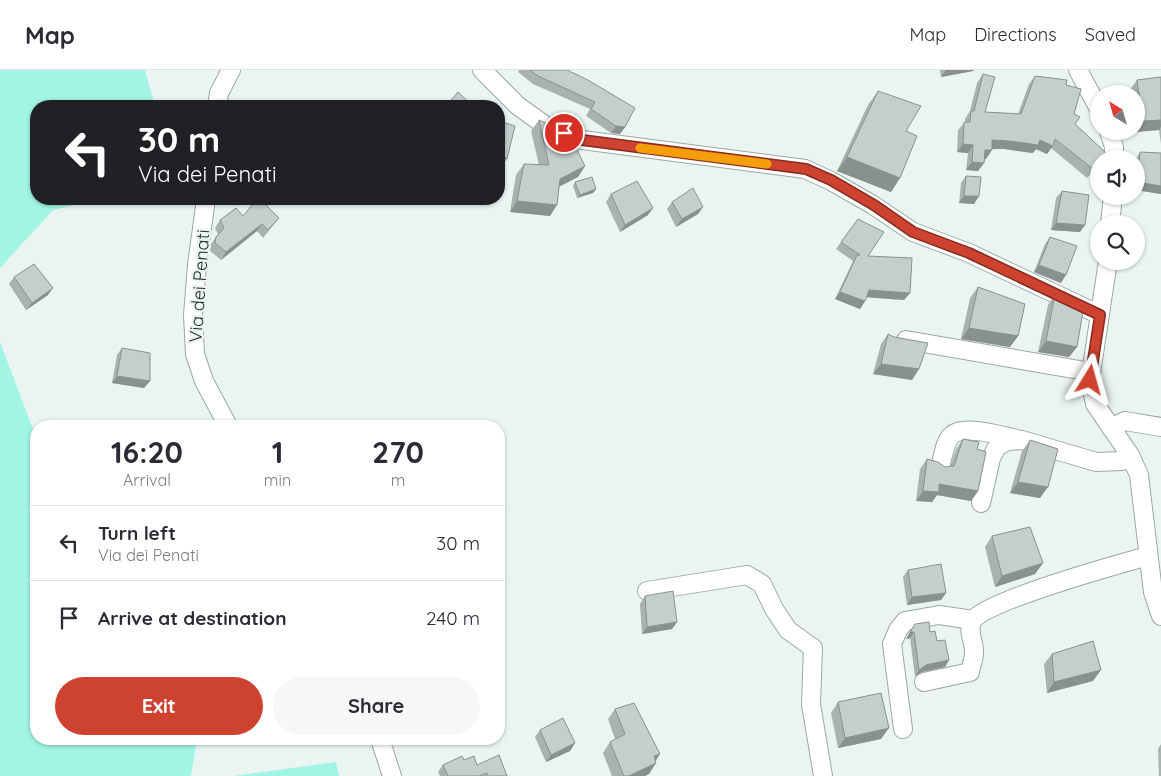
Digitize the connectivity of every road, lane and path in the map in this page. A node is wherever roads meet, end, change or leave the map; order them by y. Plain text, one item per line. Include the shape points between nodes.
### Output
1 (231, 70) edge
2 (482, 70) edge
3 (1078, 70) edge
4 (1090, 92) edge
5 (218, 100) edge
6 (205, 205) edge
7 (1107, 270) edge
8 (1100, 315) junction
9 (888, 337) edge
10 (1091, 372) junction
11 (225, 420) edge
12 (1161, 427) edge
13 (1111, 428) junction
14 (1022, 440) junction
15 (1132, 459) junction
16 (940, 467) edge
17 (981, 503) dead end
18 (1153, 566) edge
19 (648, 591) dead end
20 (1161, 616) edge
21 (973, 620) junction
22 (924, 682) dead end
23 (903, 729) dead end
24 (382, 745) edge
25 (392, 776) edge
26 (823, 776) edge

1 - 5 street
2 - 8 street via 518,106 546,126 582,140 806,169 874,205 913,232 969,253
3 - 4 street
6 - 11 street, Via dei Penati via 197,265 195,354 204,381
7 - 8 street
8 - 10 street
9 - 10 street
10 - 13 street via 1095,404
12 - 13 street via 1125,421
13 - 15 street
14 - 15 street via 1096,462
14 - 16 street via 964,429 952,434
14 - 17 street via 1007,441 997,447 991,458
15 - 18 street via 1139,475
18 - 20 street via 1153,592
18 - 21 street via 1053,584 983,612
19 - 26 street via 747,575 762,584 788,630 813,648 811,704
21 - 22 street via 970,632 974,652 970,672
21 - 23 street via 939,615 905,621 898,630 892,644
24 - 25 street

